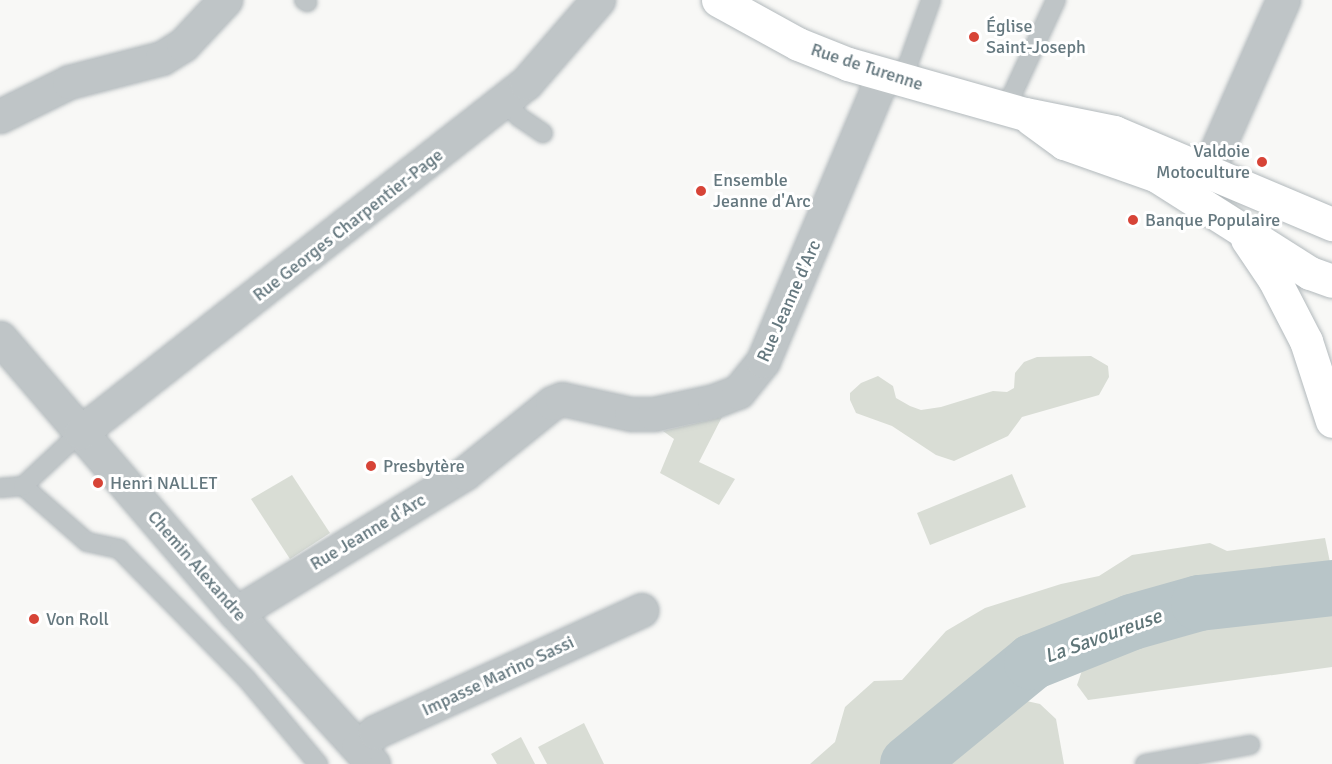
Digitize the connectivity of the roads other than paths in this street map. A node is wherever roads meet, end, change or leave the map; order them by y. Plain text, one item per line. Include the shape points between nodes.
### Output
1 (225, 0) edge
2 (598, 0) edge
3 (718, 0) edge
4 (931, 0) edge
5 (1056, 0) edge
6 (1283, 0) edge
7 (893, 79) junction
8 (505, 100) junction
9 (1016, 111) junction
10 (0, 116) edge
11 (543, 133) dead end
12 (1208, 170) junction
13 (1332, 224) edge
14 (1240, 229) junction
15 (1326, 272) edge
16 (1290, 309) junction
17 (0, 338) edge
18 (1332, 421) edge
19 (81, 432) junction
20 (22, 486) junction
21 (0, 489) edge
22 (641, 610) dead end
23 (236, 613) junction
24 (1250, 745) dead end
25 (366, 755) edge
26 (318, 764) edge
27 (1145, 764) edge

1 - 10 street via 183,45 162,58 69,82
2 - 8 street, Rue Georges Charpentier-Page via 526,83
3 - 7 main road, Rue de Turenne via 798,44
4 - 7 lane
5 - 9 lane
6 - 12 street
7 - 9 main road, Rue de Turenne
7 - 23 street, Rue Jeanne d'Arc via 763,361 738,392 654,414 632,414 562,399 552,403 465,473
8 - 11 lane via 519,117
8 - 19 street, Rue Georges Charpentier-Page
9 - 12 main road, Rue de Turenne via 1114,132
9 - 14 main road, Rue de Turenne via 1064,143 1157,176
12 - 13 main road, Rue de Turenne
14 - 15 main road, Rue de Turenne
14 - 16 main road
15 - 16 main road
16 - 18 main road via 1306,341
17 - 19 street, Chemin Alexandre
19 - 20 lane
19 - 23 street, Chemin Alexandre
20 - 21 lane
20 - 26 lane via 87,542 119,549 245,677
22 - 25 street, Impasse Marino Sassi via 375,732
23 - 25 street, Chemin Alexandre
24 - 27 lane

